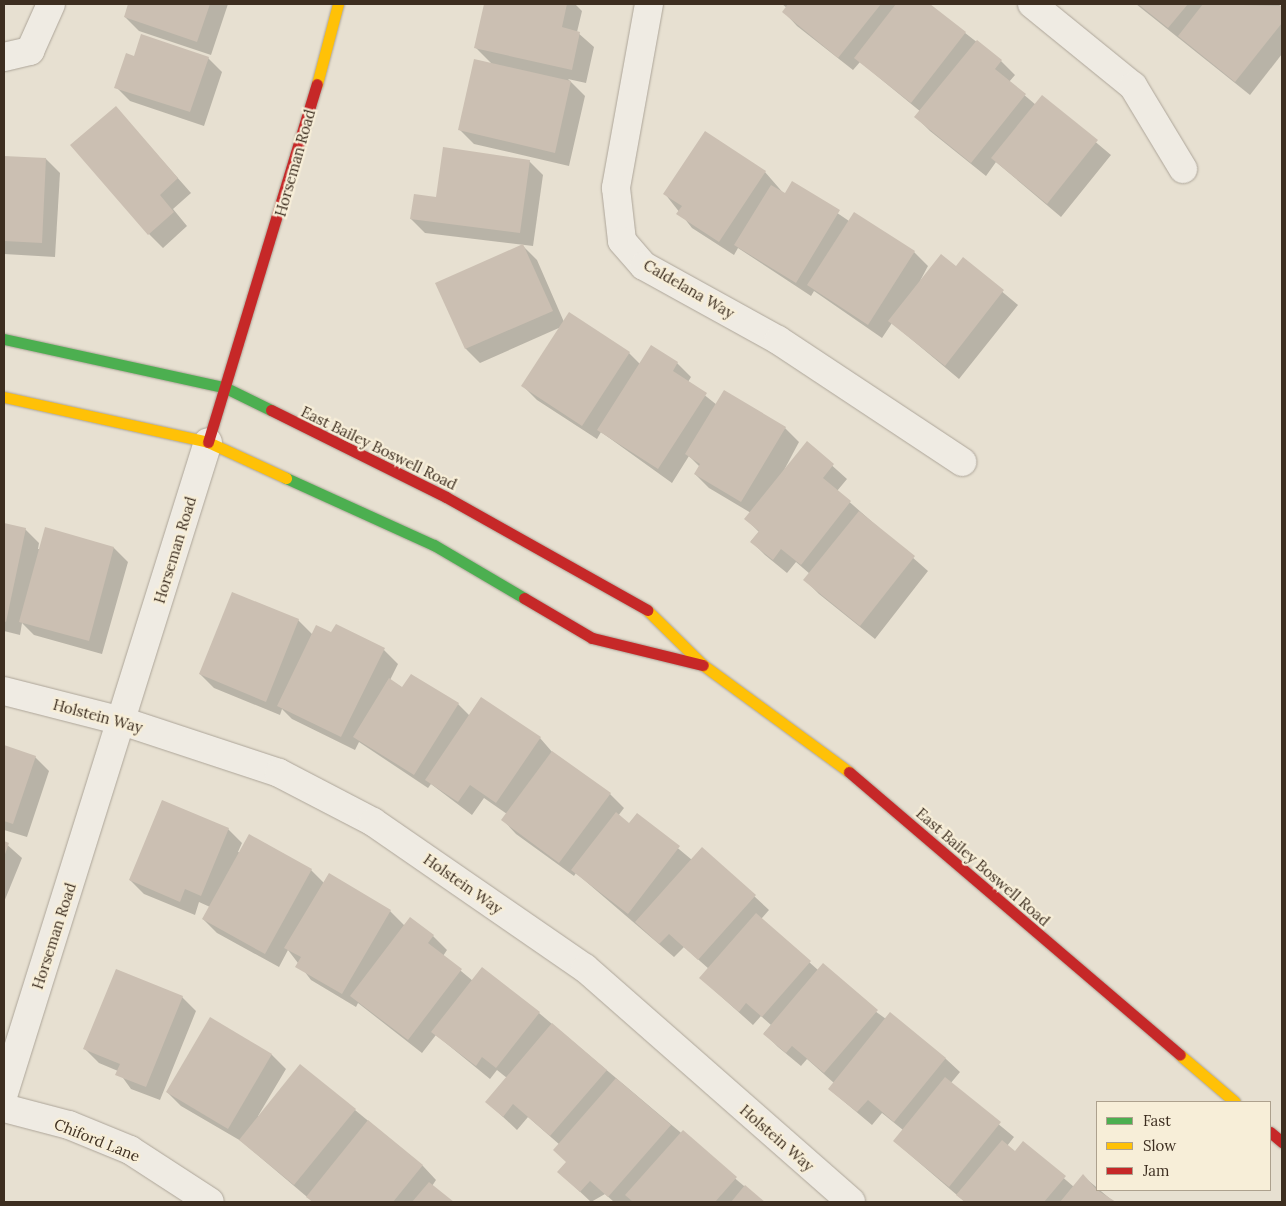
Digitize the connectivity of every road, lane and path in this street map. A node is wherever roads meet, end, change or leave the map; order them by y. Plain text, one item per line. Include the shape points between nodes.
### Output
1 (51, 4) edge
2 (338, 4) edge
3 (649, 4) edge
4 (1032, 4) edge
5 (4, 57) edge
6 (1183, 169) dead end
7 (4, 339) edge
8 (226, 388) junction
9 (4, 397) edge
10 (208, 442) junction
11 (962, 462) dead end
12 (703, 665) junction
13 (4, 691) edge
14 (122, 721) junction
15 (4, 1094) edge
16 (1234, 1101) edge
17 (4, 1108) edge
18 (1271, 1133) edge
19 (1282, 1142) edge
20 (210, 1202) edge
21 (851, 1202) edge

1 - 5 street via 30,51
2 - 8 street, Horseman Road via 296,163
3 - 11 street, Caldelana Way via 616,188 622,241 644,266 778,340
4 - 6 street via 1133,86
7 - 8 street, East Bailey Boswell Road
8 - 10 street, Horseman Road
8 - 12 street, East Bailey Boswell Road via 446,497 642,604
9 - 10 street, East Bailey Boswell Road
10 - 12 street, East Bailey Boswell Road via 434,545 592,638
10 - 14 street, Horseman Road
12 - 16 street, East Bailey Boswell Road via 822,749
13 - 14 street, Holstein Way
14 - 15 street, Horseman Road
14 - 21 street, Holstein Way via 279,773 373,822 585,968
17 - 20 street, Chiford Lane via 68,1125 130,1150
18 - 19 street

